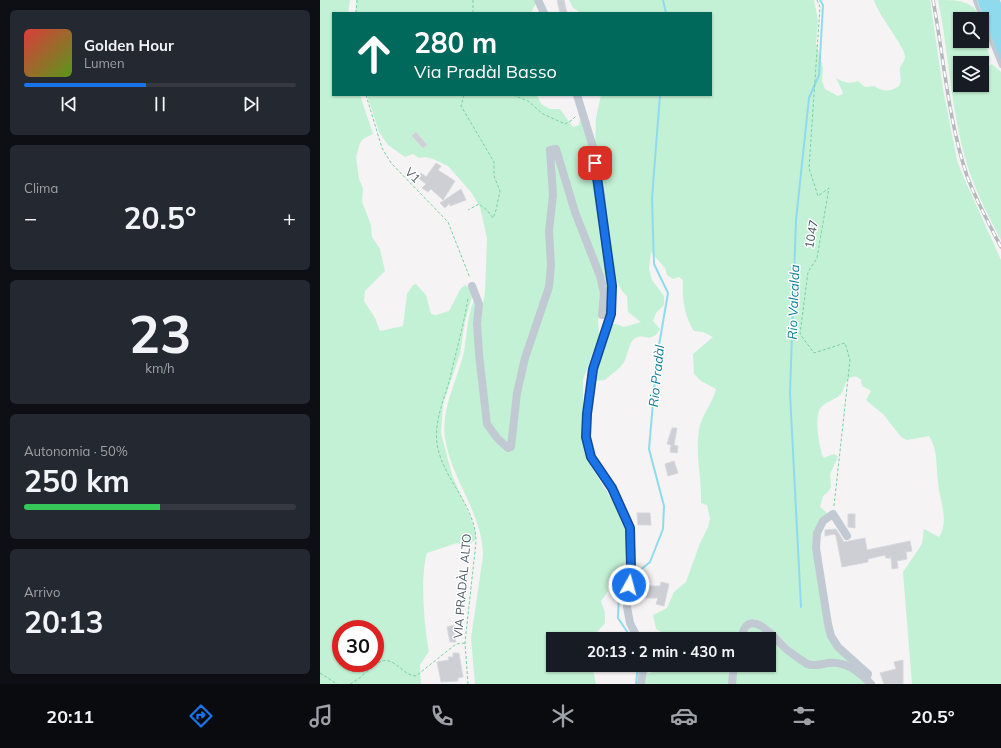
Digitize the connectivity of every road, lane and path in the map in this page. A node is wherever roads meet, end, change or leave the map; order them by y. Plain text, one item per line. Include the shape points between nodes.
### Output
1 (357, 0) edge
2 (473, 0) edge
3 (538, 0) edge
4 (817, 0) edge
5 (975, 1) edge
6 (356, 12) edge
7 (473, 12) edge
8 (544, 12) edge
9 (1001, 66) edge
10 (366, 96) edge
11 (464, 96) edge
12 (516, 96) edge
13 (577, 96) edge
14 (577, 114) dead end
15 (468, 210) dead end
16 (472, 286) junction
17 (611, 314) junction
18 (833, 514) junction
19 (847, 536) dead end
20 (634, 632) edge
21 (743, 632) edge
22 (769, 632) edge
23 (776, 638) edge
24 (465, 643) junction
25 (643, 672) edge
26 (733, 672) edge
27 (320, 673) edge
28 (868, 682) edge
29 (337, 684) edge
30 (350, 684) edge
31 (468, 684) edge
32 (641, 684) edge
33 (732, 684) edge

1 - 6 path
2 - 7 path
3 - 8 street
4 - 18 path, 1047 / 1047 via 820,7 808,168 818,196 829,188 817,258 808,272 800,334 814,354 846,343 850,360
5 - 9 lane
10 - 16 path, V1 via 377,136 388,158 448,222
11 - 15 path via 461,106 494,162 494,176 500,191 493,218 479,204
12 - 14 path via 528,101 543,114 565,124
13 - 17 street via 593,147 601,194 612,286
16 - 17 street via 479,304 479,354 487,424 508,448 511,447 517,394 525,358 549,287 549,231 553,195 550,150 556,149 575,212 600,276 604,293 602,315
16 - 24 path, VIA PRADÀL ALTO via 439,413 436,435 442,465 468,509 475,528 476,542
17 - 20 street via 593,369 586,437 591,457 612,488 630,528 630,581 627,607
18 - 19 street
18 - 28 street via 823,520 817,533 816,548 828,624 831,636 838,647 868,674
21 - 22 street via 747,626 756,623
23 - 28 street via 807,664 843,664 856,670
24 - 30 path via 456,644 416,676 409,676 392,661 386,660 378,662
24 - 31 path, VIA PRADÀL ALTO
25 - 32 street
26 - 33 street
27 - 29 path

